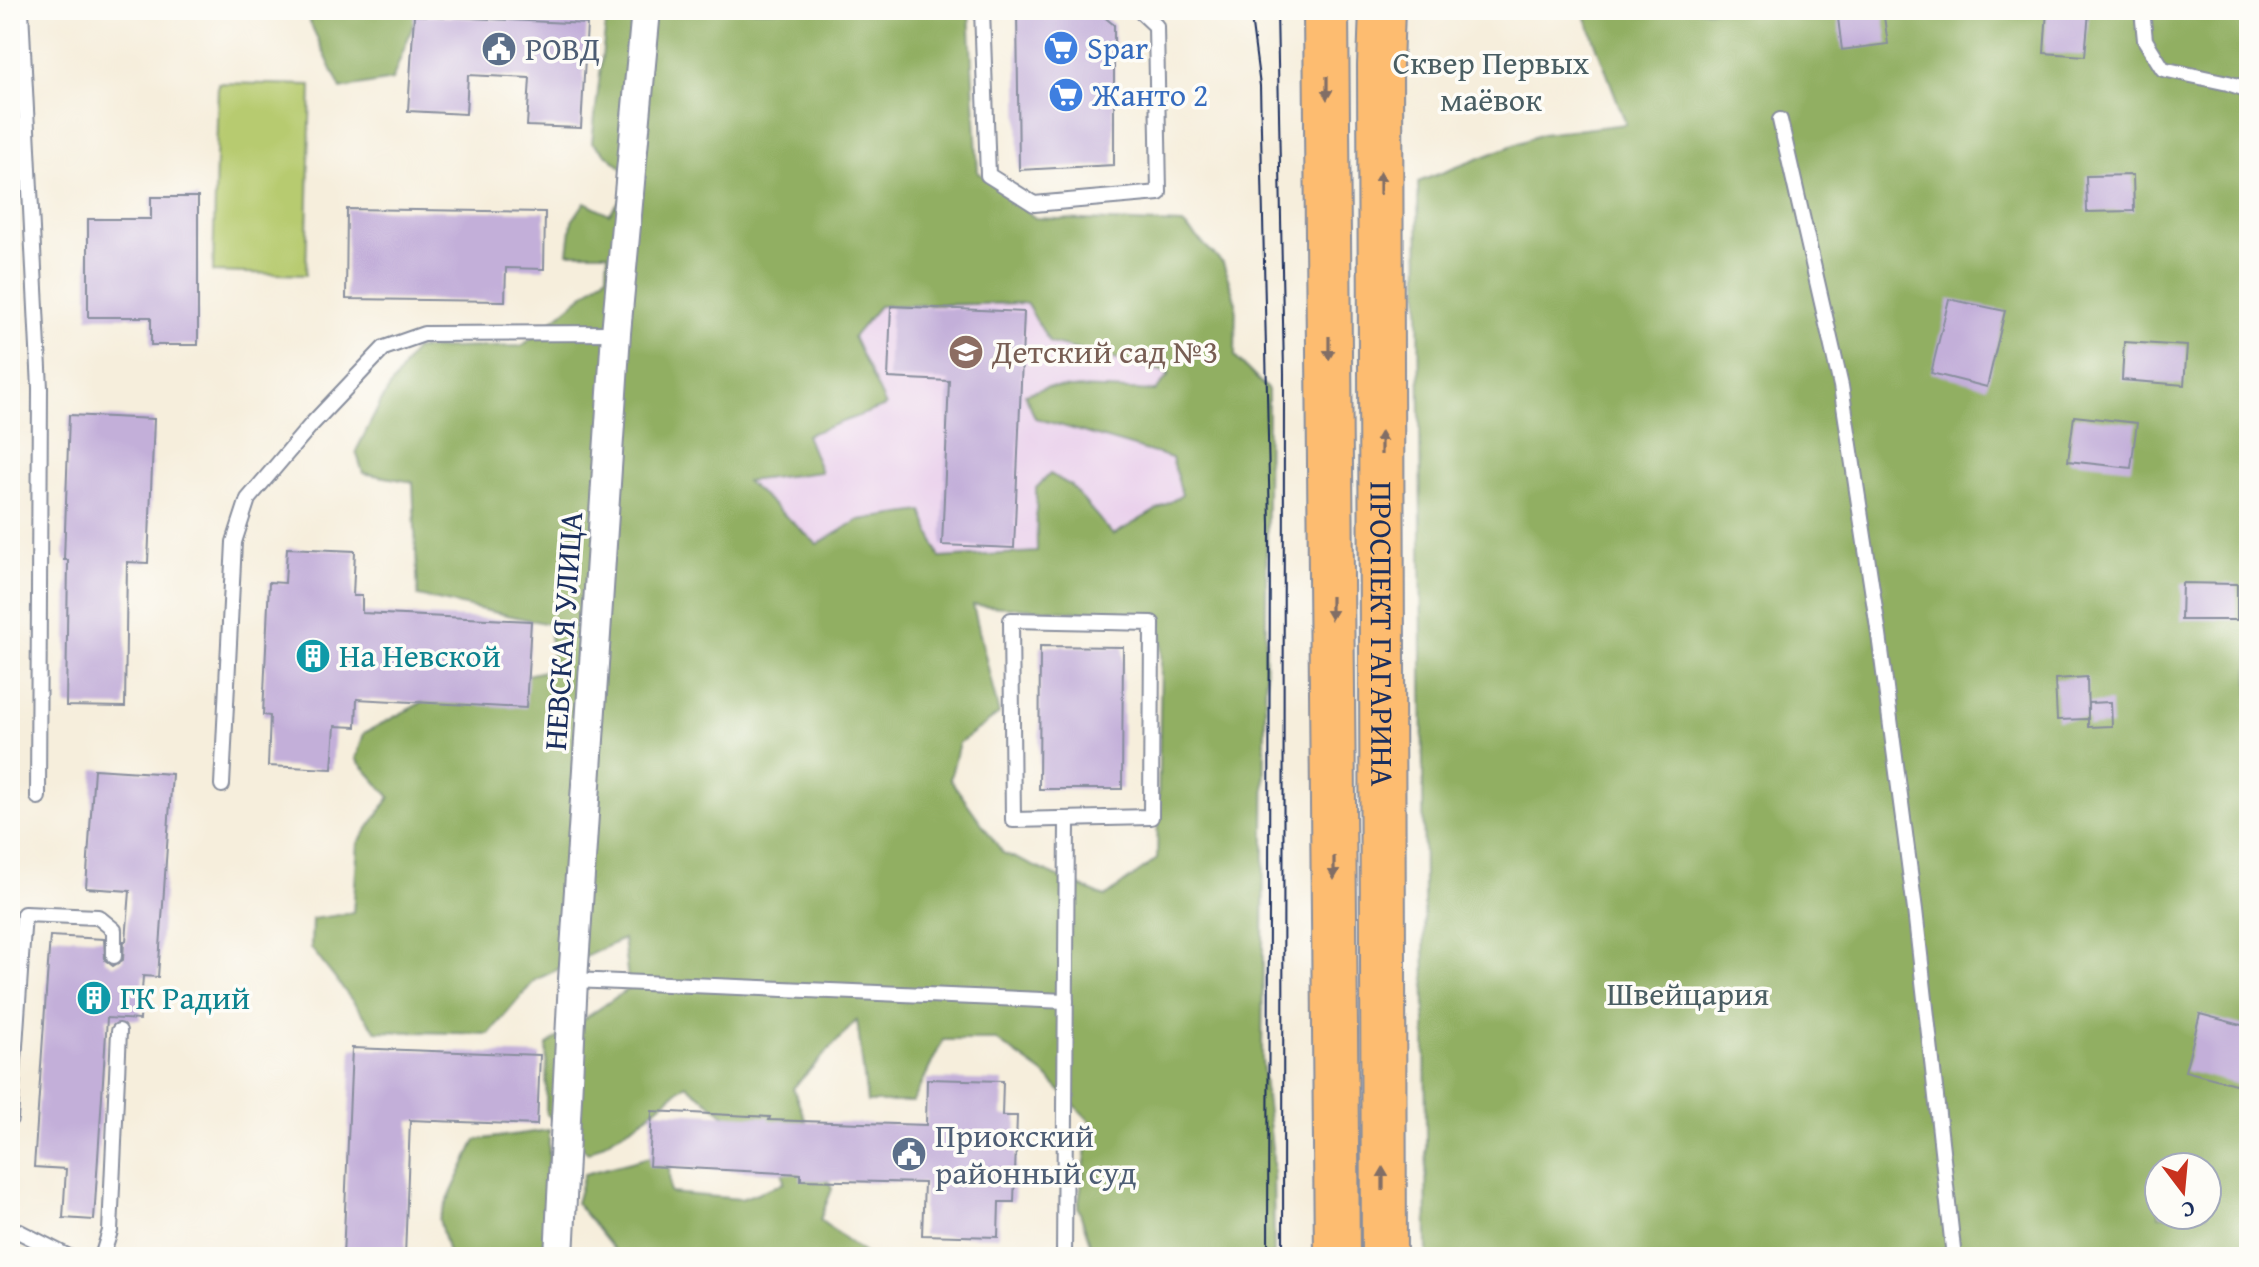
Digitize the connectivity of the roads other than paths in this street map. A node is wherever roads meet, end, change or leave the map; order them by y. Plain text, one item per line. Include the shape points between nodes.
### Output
1 (21, 10) edge
2 (646, 10) edge
3 (982, 10) edge
4 (1139, 10) edge
5 (1326, 10) edge
6 (1382, 10) edge
7 (2142, 10) edge
8 (2249, 90) edge
9 (1780, 120) dead end
10 (616, 333) junction
11 (222, 785) dead end
12 (38, 797) dead end
13 (1067, 819) junction
14 (114, 956) dead end
15 (573, 980) junction
16 (1066, 1001) junction
17 (119, 1031) dead end
18 (10, 1119) edge
19 (10, 1227) edge
20 (69, 1257) edge
21 (102, 1257) edge
22 (559, 1257) edge
23 (1064, 1257) edge
24 (1337, 1257) edge
25 (1384, 1257) edge
26 (1954, 1257) edge

1 - 12 lane via 40,388
2 - 10 street, НЕВСКАЯ УЛИЦА
3 - 4 lane via 988,175 1034,204 1159,193 1156,26
5 -> 24 main road, ПРОСПЕКТ ГАГАРИНА
25 -> 6 main road, ПРОСПЕКТ ГАГАРИНА
7 - 8 lane via 2145,40 2163,69
9 - 26 lane via 1843,401 1879,635
10 - 11 lane via 424,334 384,348 311,425 248,499 234,542
10 - 15 street, НЕВСКАЯ УЛИЦА
13 - 13 lane via 1151,817 1152,623 1011,620 1013,820
13 - 16 lane
14 - 18 lane via 114,930 98,917 24,914
15 - 16 lane
15 - 22 street, НЕВСКАЯ УЛИЦА
16 - 23 lane
17 - 21 lane via 110,1231
19 - 20 lane

